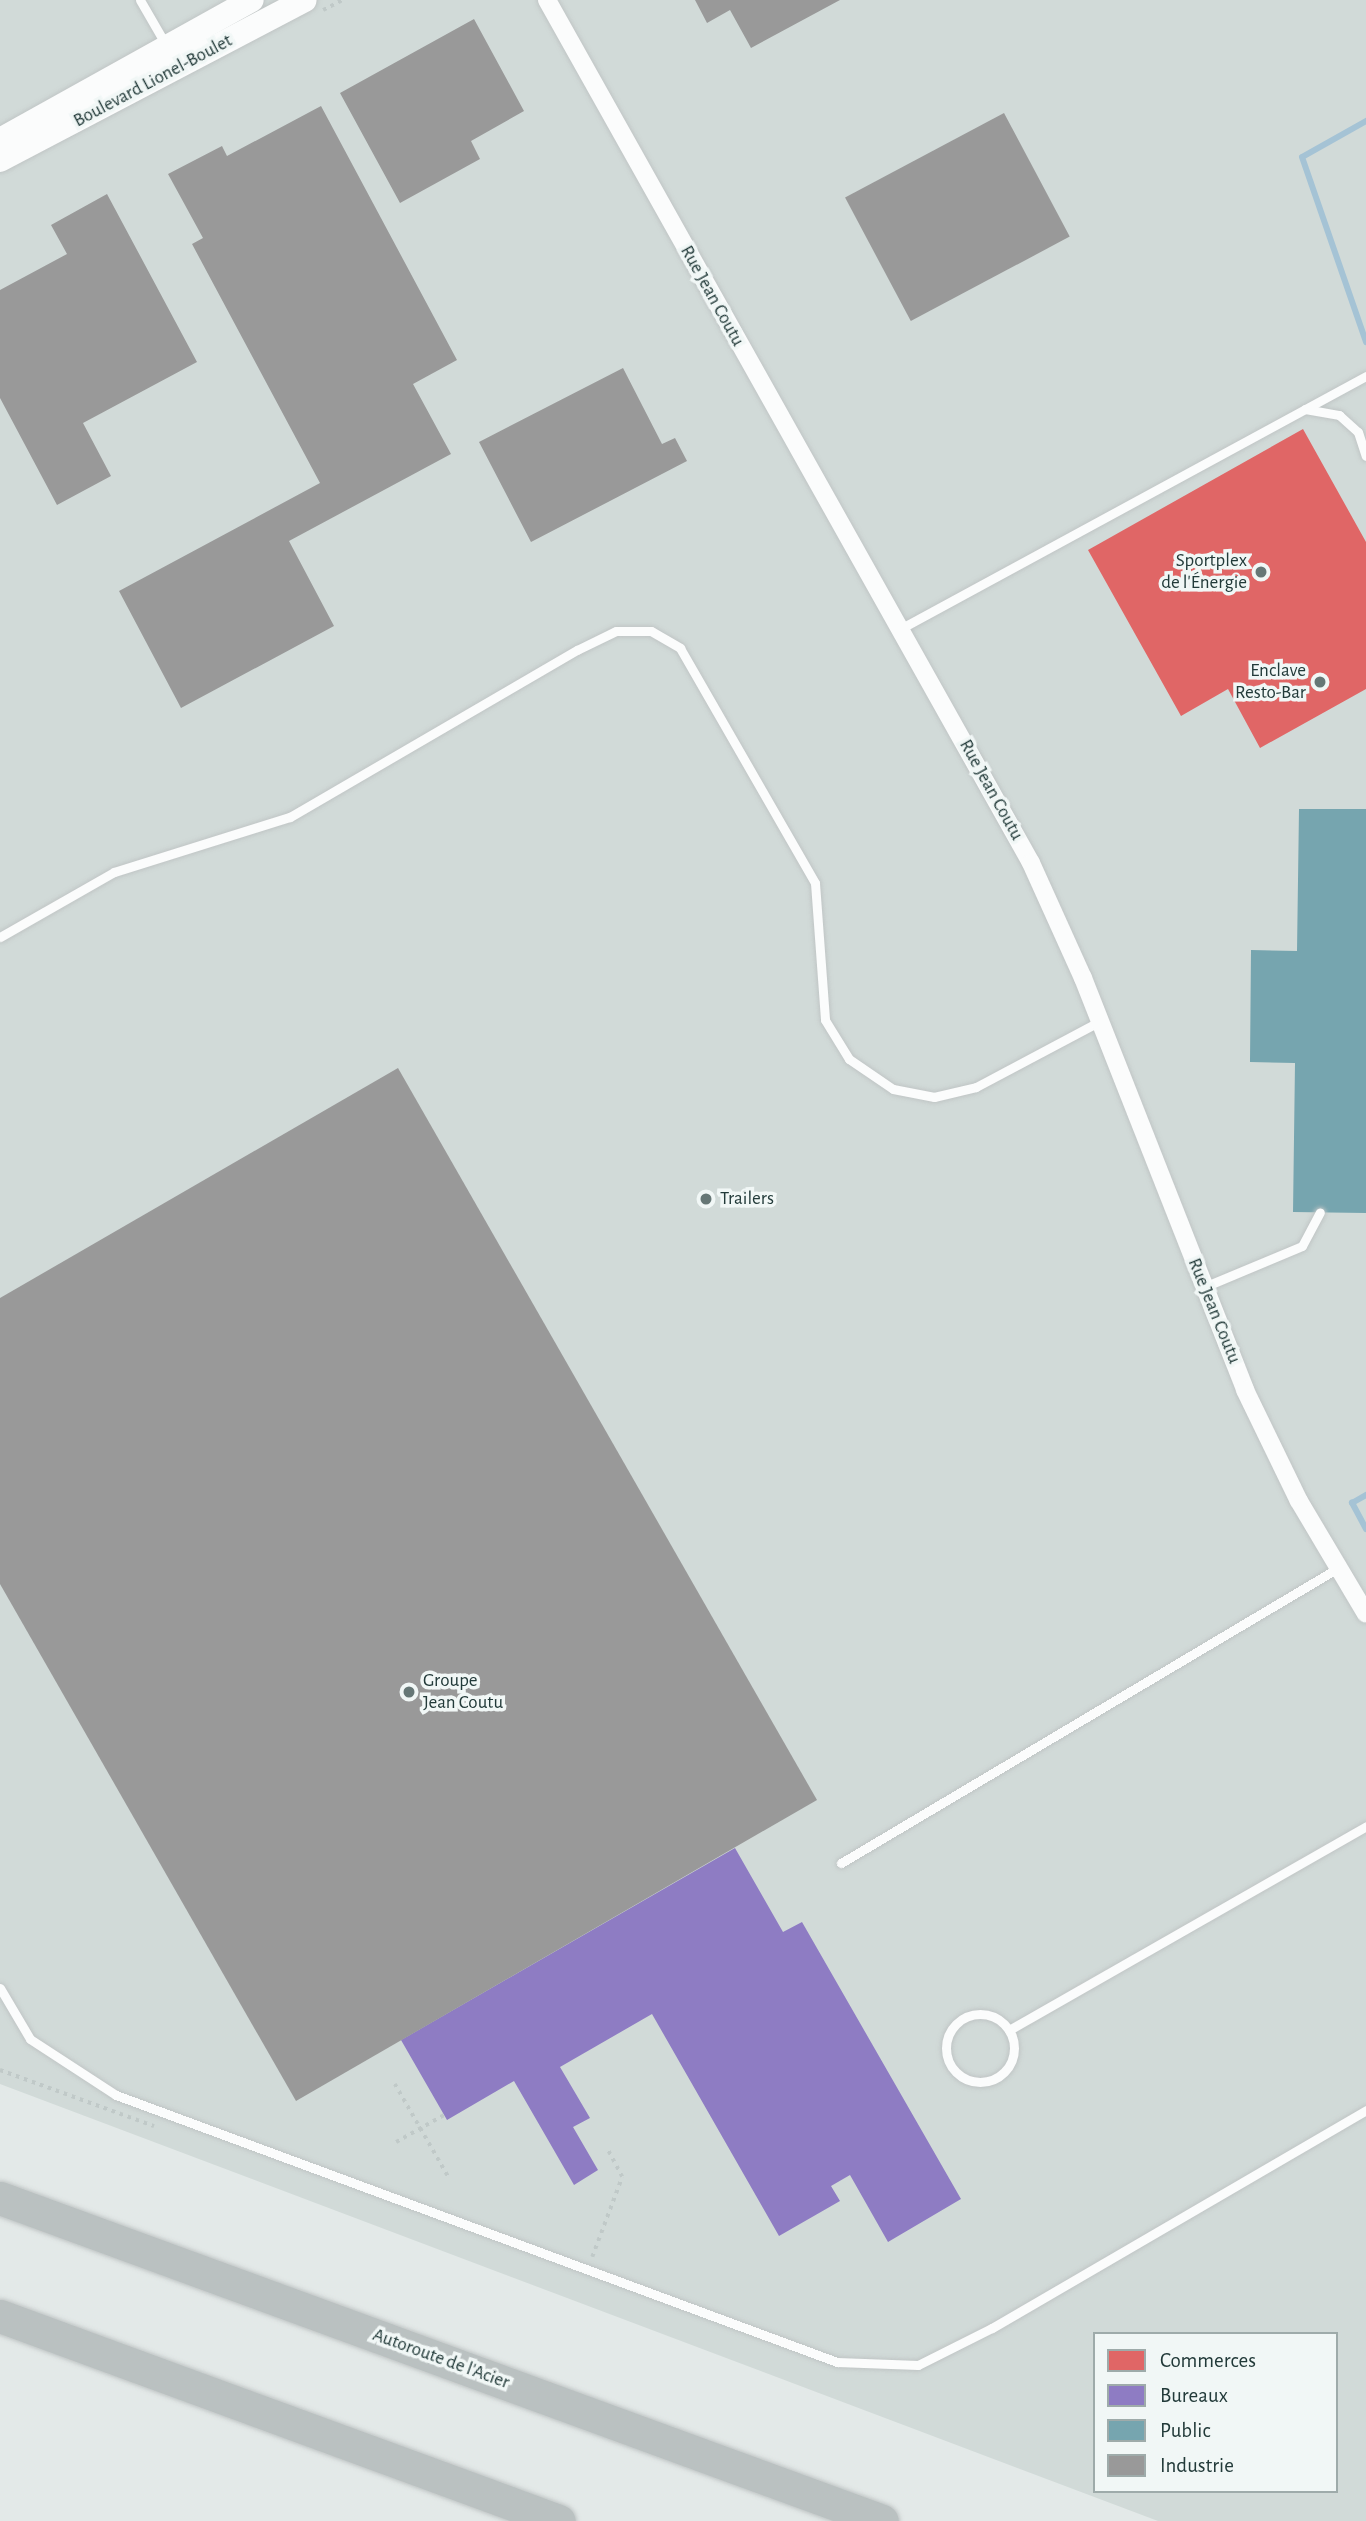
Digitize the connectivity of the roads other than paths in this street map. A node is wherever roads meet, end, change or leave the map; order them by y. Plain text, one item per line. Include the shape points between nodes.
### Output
1 (141, 0) edge
2 (252, 0) edge
3 (305, 0) edge
4 (547, 0) edge
5 (166, 46) junction
6 (0, 140) edge
7 (0, 160) edge
8 (1366, 376) edge
9 (1303, 409) junction
10 (1366, 456) edge
11 (900, 629) junction
12 (0, 937) edge
13 (1100, 1021) junction
14 (1320, 1212) dead end
15 (1203, 1287) junction
16 (1338, 1568) junction
17 (1366, 1614) edge
18 (1366, 1826) edge
19 (841, 1863) dead end
20 (0, 1988) edge
21 (1009, 2031) junction
22 (1366, 2110) edge
23 (0, 2197) edge
24 (0, 2316) edge
25 (559, 2521) edge
26 (882, 2521) edge

1 - 5 lane
2 - 5 main road, Boulevard Lionel-Boulet
3 - 7 main road, Boulevard Lionel-Boulet
4 - 11 street, Rue Jean Coutu
5 - 6 main road, Boulevard Lionel-Boulet
8 - 9 lane
9 - 10 lane via 1339,415 1358,432
9 - 11 lane
11 - 13 street, Rue Jean Coutu via 1026,854
12 - 13 lane via 114,872 290,817 616,631 651,631 680,648 815,883 825,1020 849,1059 893,1089 934,1097 976,1087
13 - 15 street, Rue Jean Coutu
14 - 15 lane via 1302,1246
15 - 16 street, Rue Jean Coutu via 1265,1433
16 - 17 street, Rue Jean Coutu
16 - 19 lane
18 - 21 lane
20 - 22 lane via 30,2039 116,2095 837,2362 918,2365 992,2328
21 - 21 lane via 993,2016 961,2019 945,2047 952,2069 971,2082 994,2080 1011,2064
23 - 26 highway, Autoroute de l'Acier
24 - 25 highway

